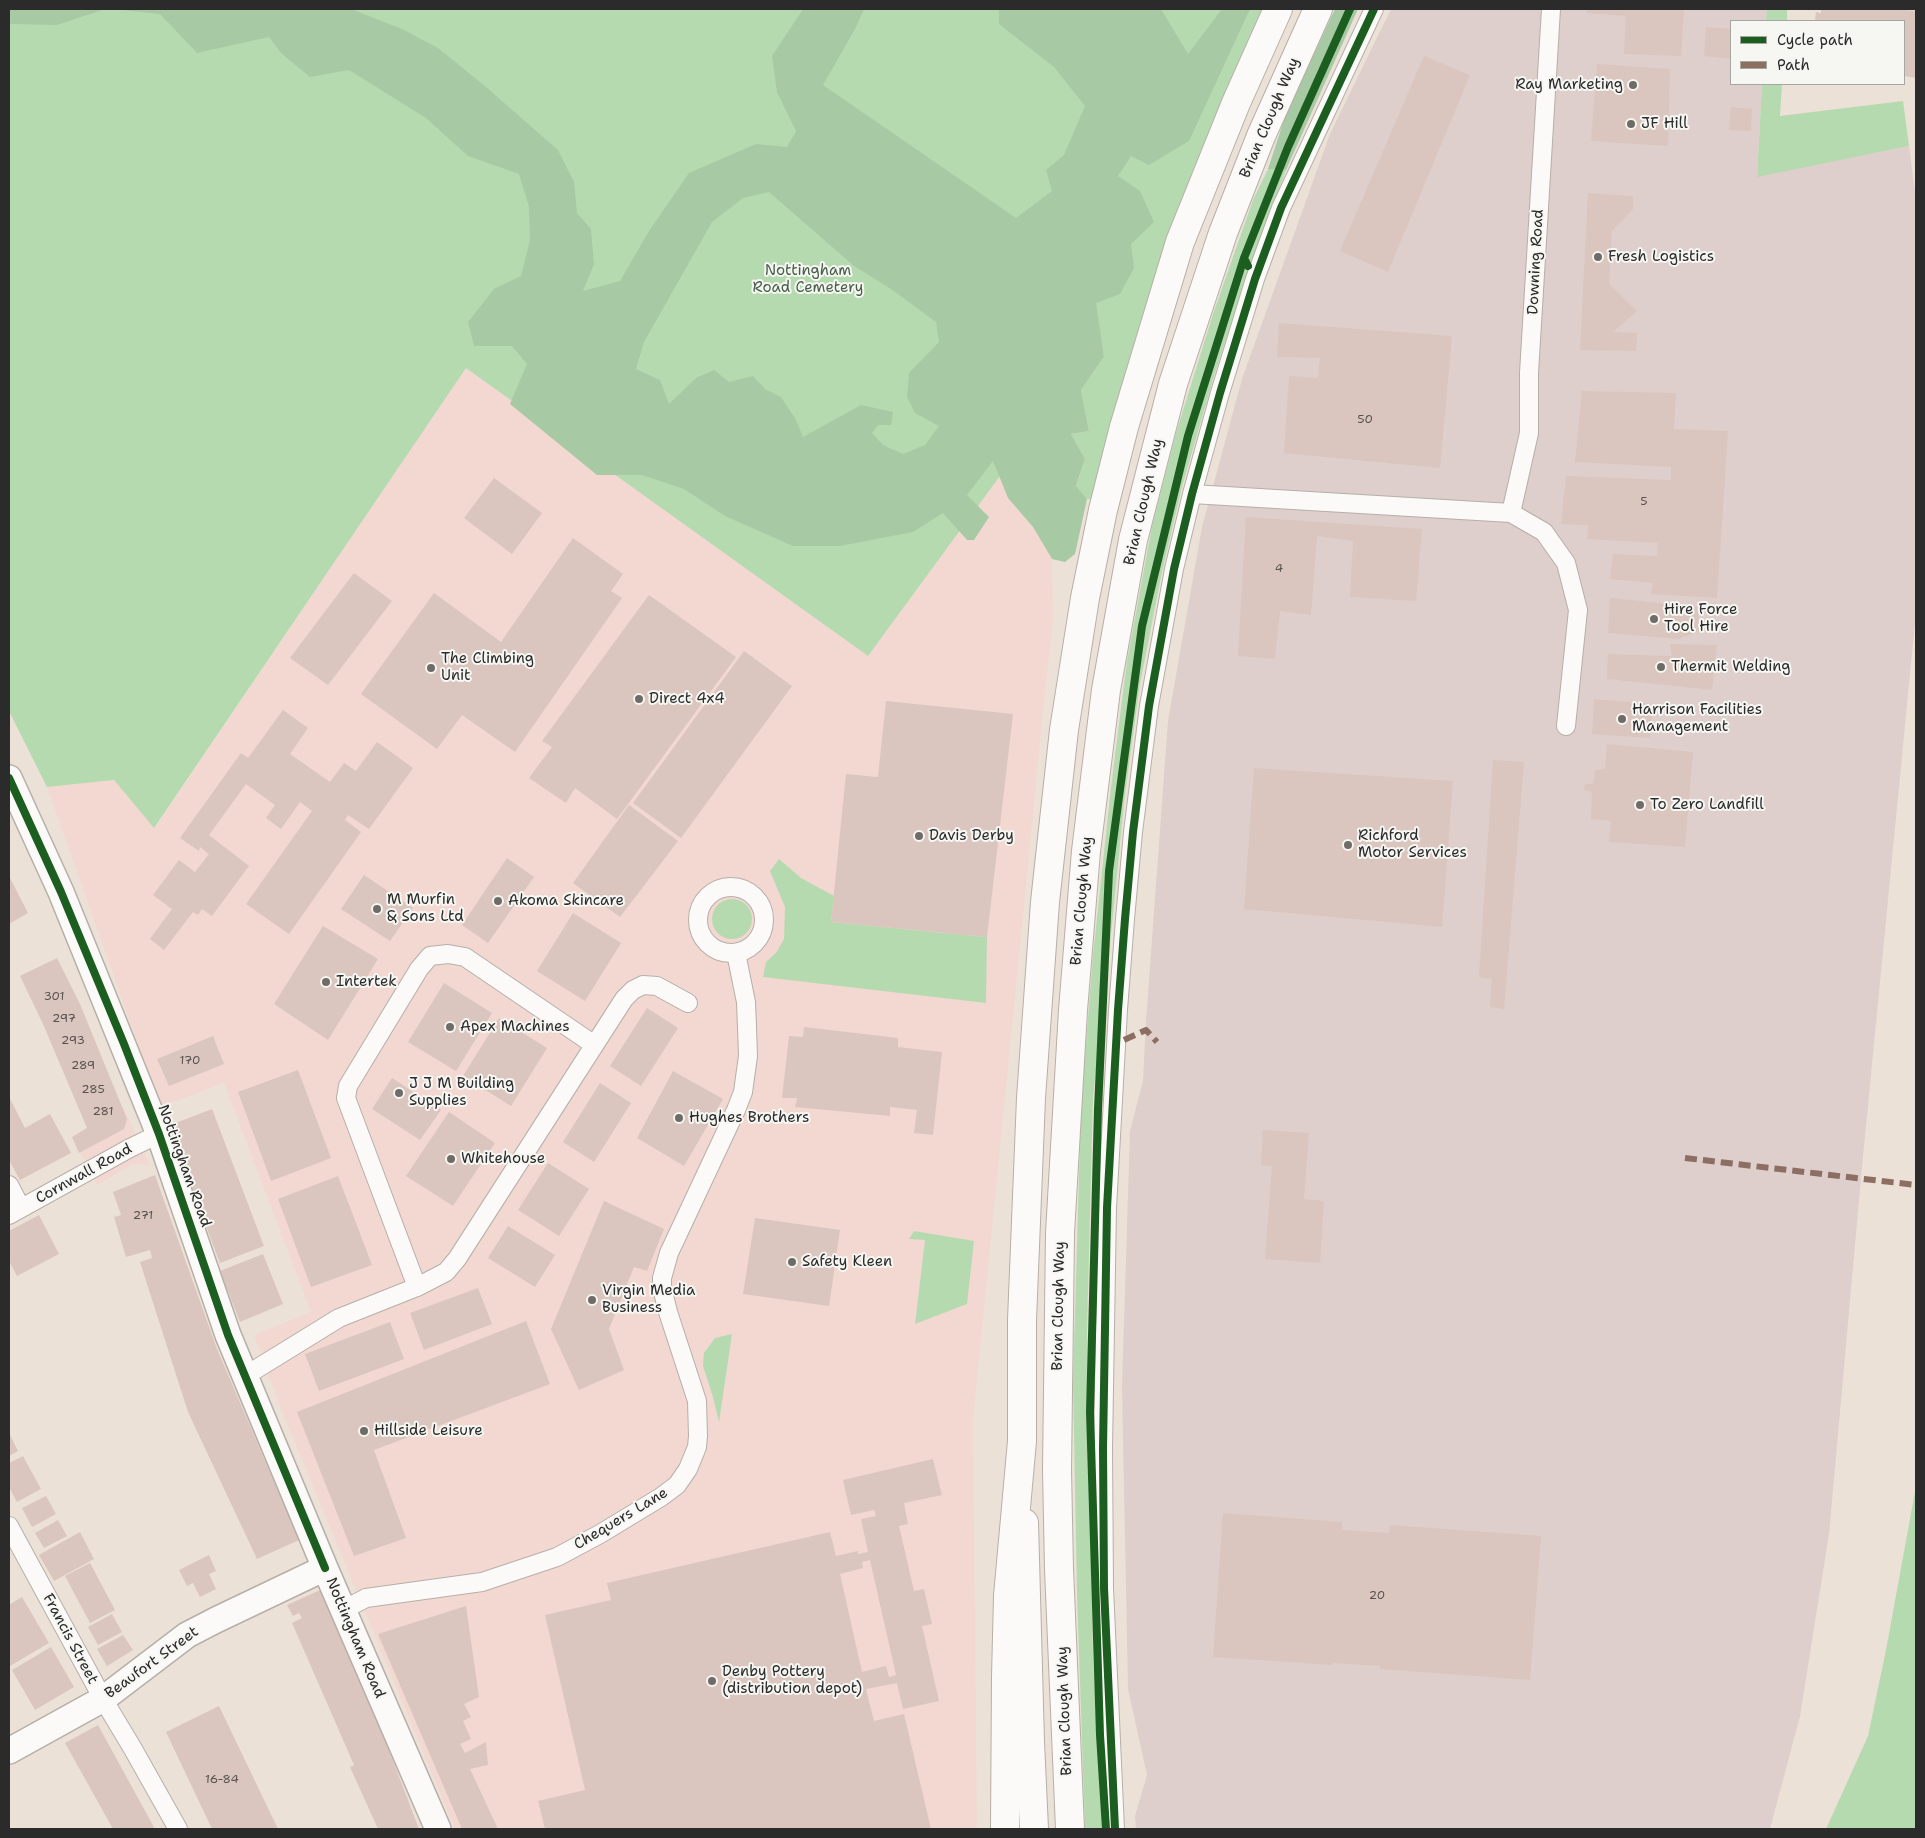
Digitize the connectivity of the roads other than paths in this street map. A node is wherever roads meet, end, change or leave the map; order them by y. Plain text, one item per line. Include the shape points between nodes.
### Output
1 (1278, 9) edge
2 (1318, 9) edge
3 (1374, 9) edge
4 (1551, 9) edge
5 (1192, 494) junction
6 (1511, 514) junction
7 (1566, 726) dead end
8 (9, 778) edge
9 (736, 953) dead end
10 (688, 1002) dead end
11 (594, 1044) junction
12 (159, 1134) junction
13 (9, 1185) edge
14 (15, 1211) edge
15 (417, 1287) junction
16 (245, 1376) junction
17 (1022, 1441) junction
18 (9, 1526) edge
19 (325, 1568) junction
20 (343, 1610) junction
21 (103, 1699) junction
22 (9, 1751) edge
23 (178, 1829) edge
24 (438, 1829) edge
25 (1005, 1829) edge
26 (1034, 1829) edge
27 (1070, 1829) edge
28 (1115, 1829) edge

1 - 17 main road via 1180,242 1124,427 1085,598 1063,738 1045,902 1025,1217
2 - 27 main road, Brian Clough Way via 1226,224 1176,375 1133,540 1106,690 1086,851 1060,1233 1059,1568
3 - 5 street via 1281,208 1220,393
4 - 6 street, Downing Road via 1529,372 1529,433
5 - 6 street
5 - 28 street via 1158,652 1141,763 1125,919 1113,1089 1107,1208 1103,1458 1104,1588
6 - 7 street via 1544,532 1566,563 1578,610
8 - 12 street, Nottingham Road via 61,892
9 - 20 street, Chequers Lane via 748,1027 743,1092 669,1253 662,1278 668,1312 697,1401 698,1436 688,1469 677,1485 661,1497 557,1557 482,1582 366,1598
10 - 11 street via 657,986 633,990
11 - 15 street via 457,1259 446,1272
11 - 15 street via 465,957 448,954 430,956 419,969 348,1086 346,1098
12 - 14 street, Cornwall Road
12 - 16 street, Nottingham Road
13 - 14 street
15 - 16 street via 339,1318
16 - 19 street, Nottingham Road
17 - 25 main road via 1008,1596
17 - 26 main road
18 - 21 street, Francis Street
19 - 20 street, Nottingham Road
19 - 21 street, Beaufort Street via 187,1636
20 - 24 street, Nottingham Road
21 - 22 street, Beaufort Street
21 - 23 street, Francis Street

